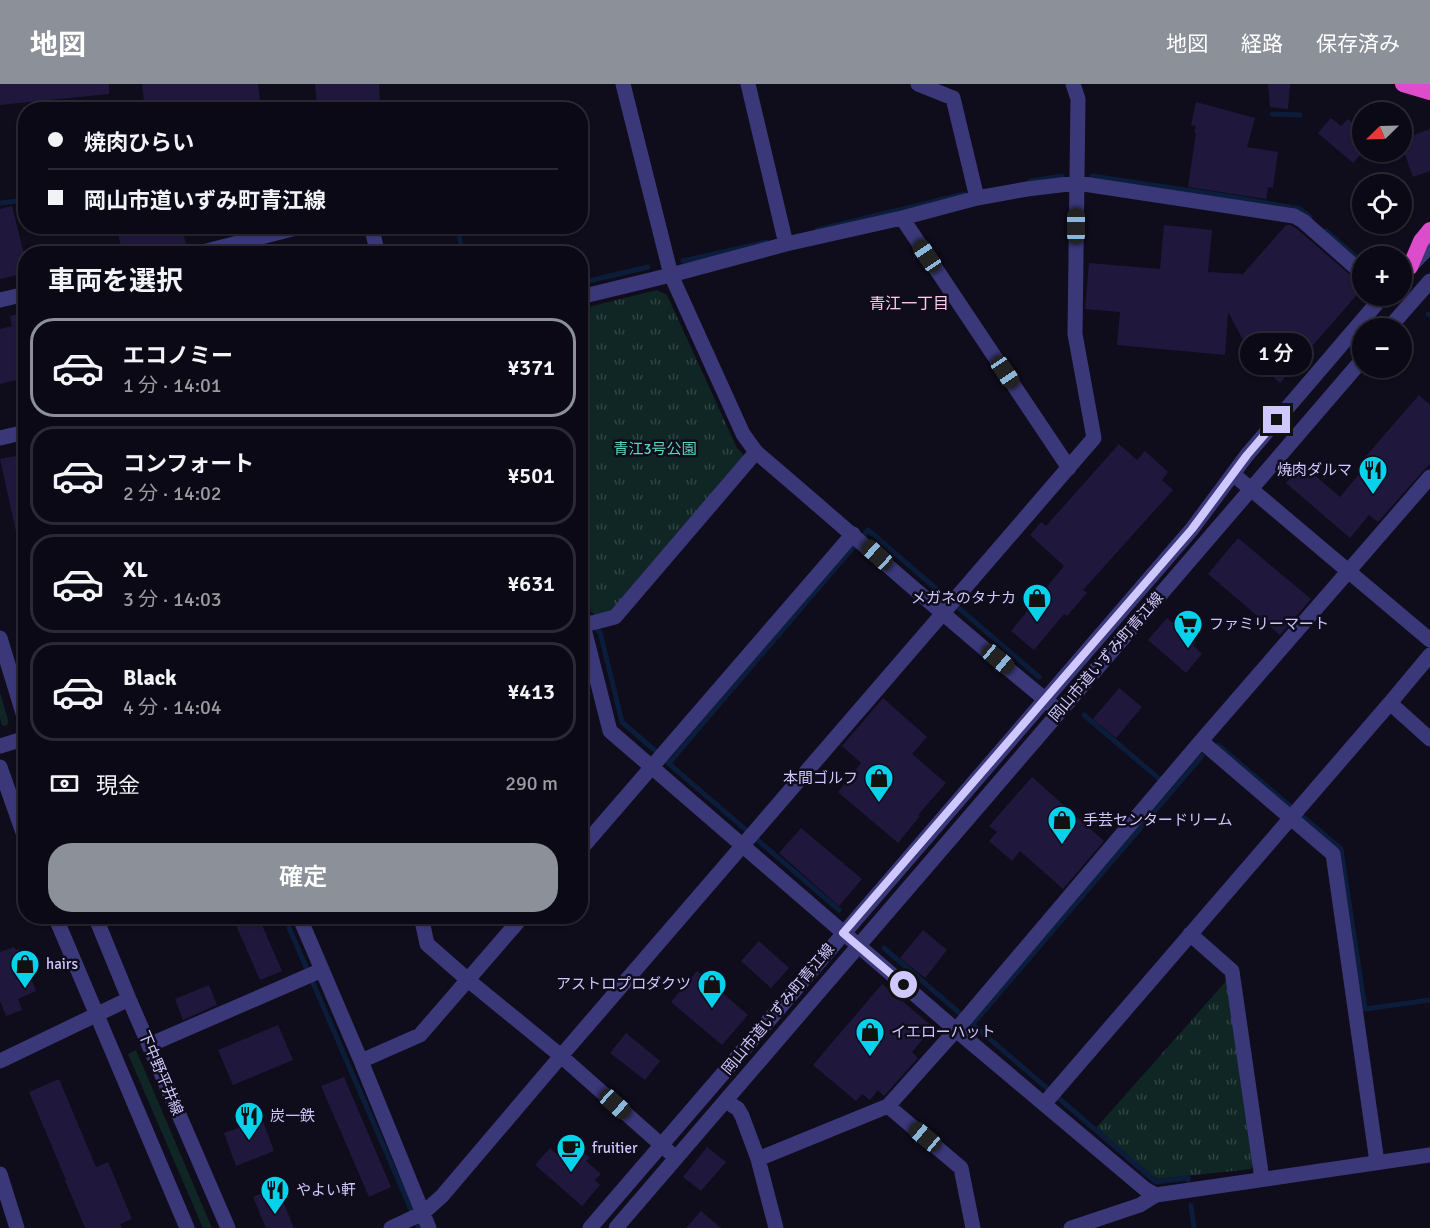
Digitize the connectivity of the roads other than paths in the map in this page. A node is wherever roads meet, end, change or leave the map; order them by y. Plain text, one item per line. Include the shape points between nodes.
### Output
1 (623, 84) edge
2 (748, 84) edge
3 (918, 84) edge
4 (1073, 84) edge
5 (1403, 84) edge
6 (1430, 92) edge
7 (1077, 183) junction
8 (977, 198) junction
9 (902, 218) junction
10 (1430, 230) edge
11 (286, 234) edge
12 (786, 244) junction
13 (259, 246) edge
14 (1430, 246) edge
15 (1412, 258) edge
16 (1352, 264) edge
17 (1412, 265) edge
18 (670, 275) junction
19 (1430, 281) edge
20 (588, 295) edge
21 (18, 296) edge
22 (0, 300) edge
23 (1374, 306) edge
24 (1398, 318) edge
25 (1352, 372) edge
26 (18, 434) edge
27 (0, 438) edge
28 (756, 452) junction
29 (1069, 468) junction
30 (1233, 474) junction
31 (1430, 477) edge
32 (1251, 489) junction
33 (857, 538) junction
34 (1348, 571) junction
35 (949, 606) junction
36 (588, 621) edge
37 (0, 638) edge
38 (1430, 640) edge
39 (588, 648) edge
40 (1430, 655) edge
41 (18, 697) edge
42 (1045, 699) junction
43 (1390, 703) junction
44 (1060, 711) junction
45 (1430, 739) edge
46 (18, 740) edge
47 (1201, 741) junction
48 (0, 746) edge
49 (659, 760) junction
50 (1, 771) edge
51 (1294, 814) junction
52 (18, 818) edge
53 (749, 839) junction
54 (588, 841) edge
55 (58, 924) edge
56 (98, 924) edge
57 (301, 924) edge
58 (423, 924) edge
59 (516, 924) edge
60 (843, 933) junction
61 (1190, 934) junction
62 (859, 946) junction
63 (313, 974) junction
64 (468, 980) junction
65 (129, 999) junction
66 (96, 1014) junction
67 (963, 1022) junction
68 (149, 1045) junction
69 (561, 1056) junction
70 (0, 1061) edge
71 (361, 1061) junction
72 (1050, 1097) junction
73 (726, 1101) junction
74 (888, 1106) junction
75 (662, 1145) junction
76 (1430, 1155) edge
77 (676, 1158) junction
78 (758, 1159) junction
79 (1377, 1162) junction
80 (0, 1174) edge
81 (1262, 1179) junction
82 (1156, 1195) junction
83 (416, 1217) junction
84 (17, 1228) edge
85 (187, 1228) edge
86 (228, 1228) edge
87 (391, 1228) edge
88 (429, 1228) edge
89 (590, 1228) edge
90 (616, 1228) edge
91 (776, 1228) edge
92 (973, 1228) edge
93 (1071, 1228) edge

1 - 18 street
2 - 12 street
3 - 8 street via 953,98
4 - 7 street via 1078,99
5 - 6 highway
7 - 8 street
7 - 16 street via 1294,216
7 - 29 street via 1075,334 1094,438
8 - 9 street
9 - 12 street
9 - 29 street
10 - 15 highway
11 - 13 street
12 - 18 street
14 - 17 street
18 - 20 street
18 - 28 street via 743,434
19 - 24 street
21 - 22 street
23 - 30 street, 岡山市道いずみ町青江線
25 - 32 street, 岡山市道いずみ町青江線
26 - 27 street
28 - 33 street
28 - 36 street via 615,617
29 - 35 street
30 - 32 street
30 - 42 street, 岡山市道いずみ町青江線 via 1192,529
31 - 34 street
32 - 34 street
32 - 44 street, 岡山市道いずみ町青江線
33 - 35 street
33 - 49 street
34 - 38 street
34 - 47 street
35 - 42 street
35 - 53 street
37 - 41 street
39 - 49 street via 610,731
40 - 43 street
42 - 44 street
42 - 60 street, 岡山市道いずみ町青江線
43 - 45 street
43 - 51 street
44 - 62 street, 岡山市道いずみ町青江線
46 - 48 street
47 - 51 street
47 - 67 street
49 - 53 street
49 - 54 street
50 - 52 street
51 - 61 street
51 - 79 street via 1333,854
53 - 60 street
53 - 69 street
55 - 66 street
56 - 65 street, 下中野平井線
57 - 63 street
58 - 64 street via 427,944
59 - 64 street
60 - 62 street
60 - 75 street, 岡山市道いずみ町青江線
61 - 72 street
61 - 81 street via 1232,971
62 - 67 street
62 - 73 street, 岡山市道いずみ町青江線
63 - 68 street
63 - 71 street
64 - 69 street
64 - 71 street via 420,1035
65 - 66 street
65 - 68 street, 下中野平井線
66 - 70 street
66 - 85 street
67 - 72 street
67 - 74 street
68 - 86 street, 下中野平井線
69 - 75 street
69 - 83 street via 442,1196
71 - 83 street
72 - 82 street via 1145,1190
73 - 77 street, 岡山市道いずみ町青江線
73 - 78 street via 742,1116
74 - 78 street
74 - 92 street via 961,1168
75 - 77 street
75 - 89 street, 岡山市道いずみ町青江線
76 - 79 street
77 - 90 street, 岡山市道いずみ町青江線
78 - 91 street
79 - 81 street
80 - 84 street
81 - 82 street
82 - 93 street via 1140,1205
83 - 87 street
83 - 88 street

